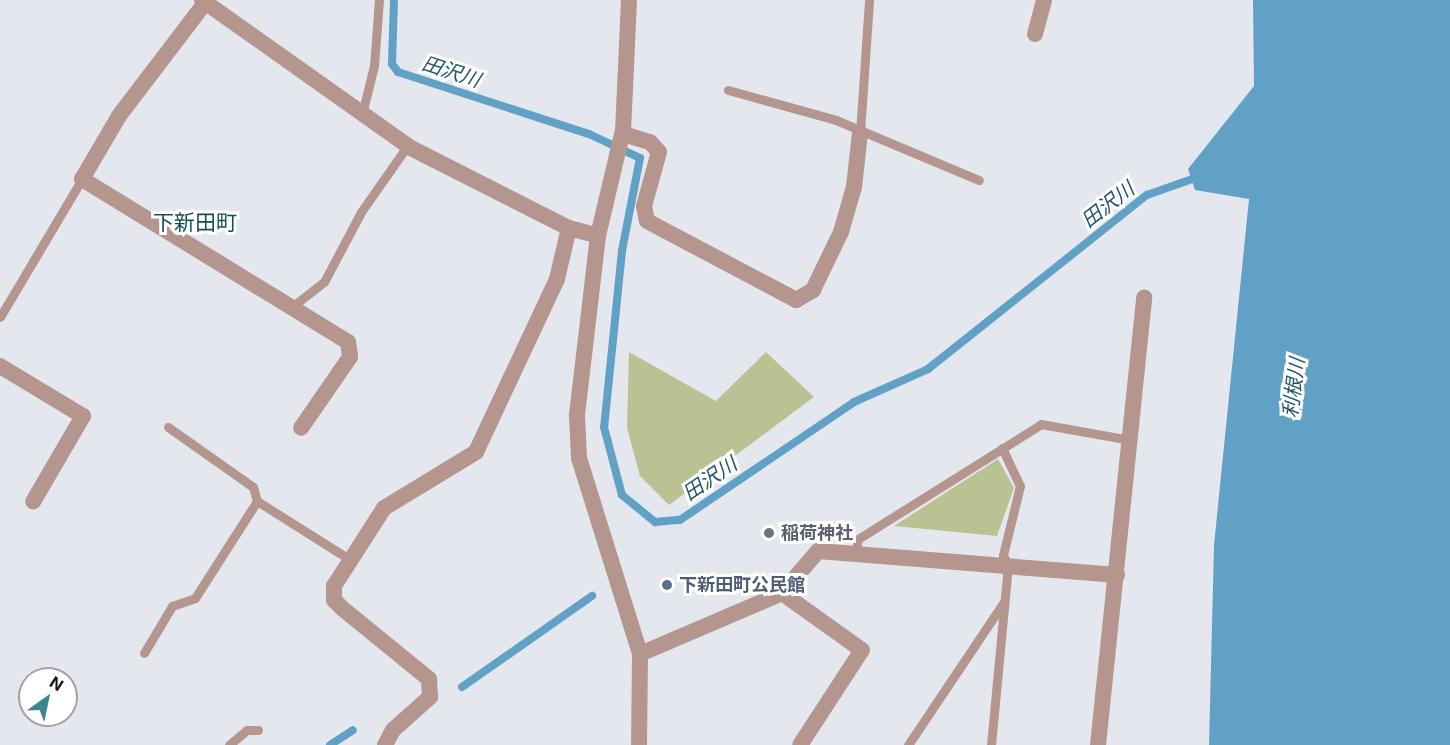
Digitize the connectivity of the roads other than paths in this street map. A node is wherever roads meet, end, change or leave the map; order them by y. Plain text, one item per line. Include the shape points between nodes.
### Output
1 (379, 0) edge
2 (629, 0) edge
3 (869, 0) edge
4 (1044, 0) edge
5 (203, 1) edge
6 (1035, 34) dead end
7 (728, 90) dead end
8 (362, 114) junction
9 (860, 133) junction
10 (622, 134) junction
11 (408, 145) junction
12 (82, 179) junction
13 (979, 180) dead end
14 (569, 228) junction
15 (598, 236) junction
16 (1144, 297) dead end
17 (293, 306) junction
18 (0, 317) edge
19 (0, 366) edge
20 (168, 427) dead end
21 (301, 428) dead end
22 (1130, 440) junction
23 (1002, 448) junction
24 (256, 501) junction
25 (33, 502) dead end
26 (855, 554) junction
27 (349, 559) junction
28 (1008, 565) junction
29 (1117, 575) junction
30 (782, 593) junction
31 (1005, 601) junction
32 (144, 653) dead end
33 (640, 654) junction
34 (258, 730) dead end
35 (229, 745) edge
36 (385, 745) edge
37 (639, 745) edge
38 (800, 745) edge
39 (908, 745) edge
40 (991, 745) edge
41 (1098, 745) edge

1 - 8 lane via 374,66
2 - 10 street
3 - 9 lane
4 - 6 street
5 - 8 street
5 - 12 street via 119,116
7 - 9 lane via 808,111
8 - 11 street
9 - 10 street via 858,171 844,224 820,279 796,300 647,221 644,206 659,152 650,142
9 - 13 lane
10 - 15 street
11 - 14 street
11 - 17 lane via 362,212 324,282
12 - 17 street
12 - 18 lane
14 - 15 street
14 - 27 street via 557,279 476,452 384,508
15 - 33 street via 579,376 579,458
16 - 22 street
17 - 21 street via 340,335 351,352 321,406
19 - 25 street via 83,416
20 - 24 lane via 253,487
22 - 23 lane via 1041,424
22 - 29 street
23 - 26 lane via 858,539
23 - 28 lane via 1020,486 1005,537
24 - 27 lane
24 - 32 lane via 195,598 172,606
26 - 28 street
26 - 30 street via 818,551
27 - 36 street via 333,586 334,600 429,679 432,689 424,706 393,730
28 - 29 street
28 - 31 lane
29 - 41 street
30 - 33 street
30 - 38 street via 862,650
31 - 39 lane
31 - 40 lane
33 - 37 street
34 - 35 lane via 247,730

